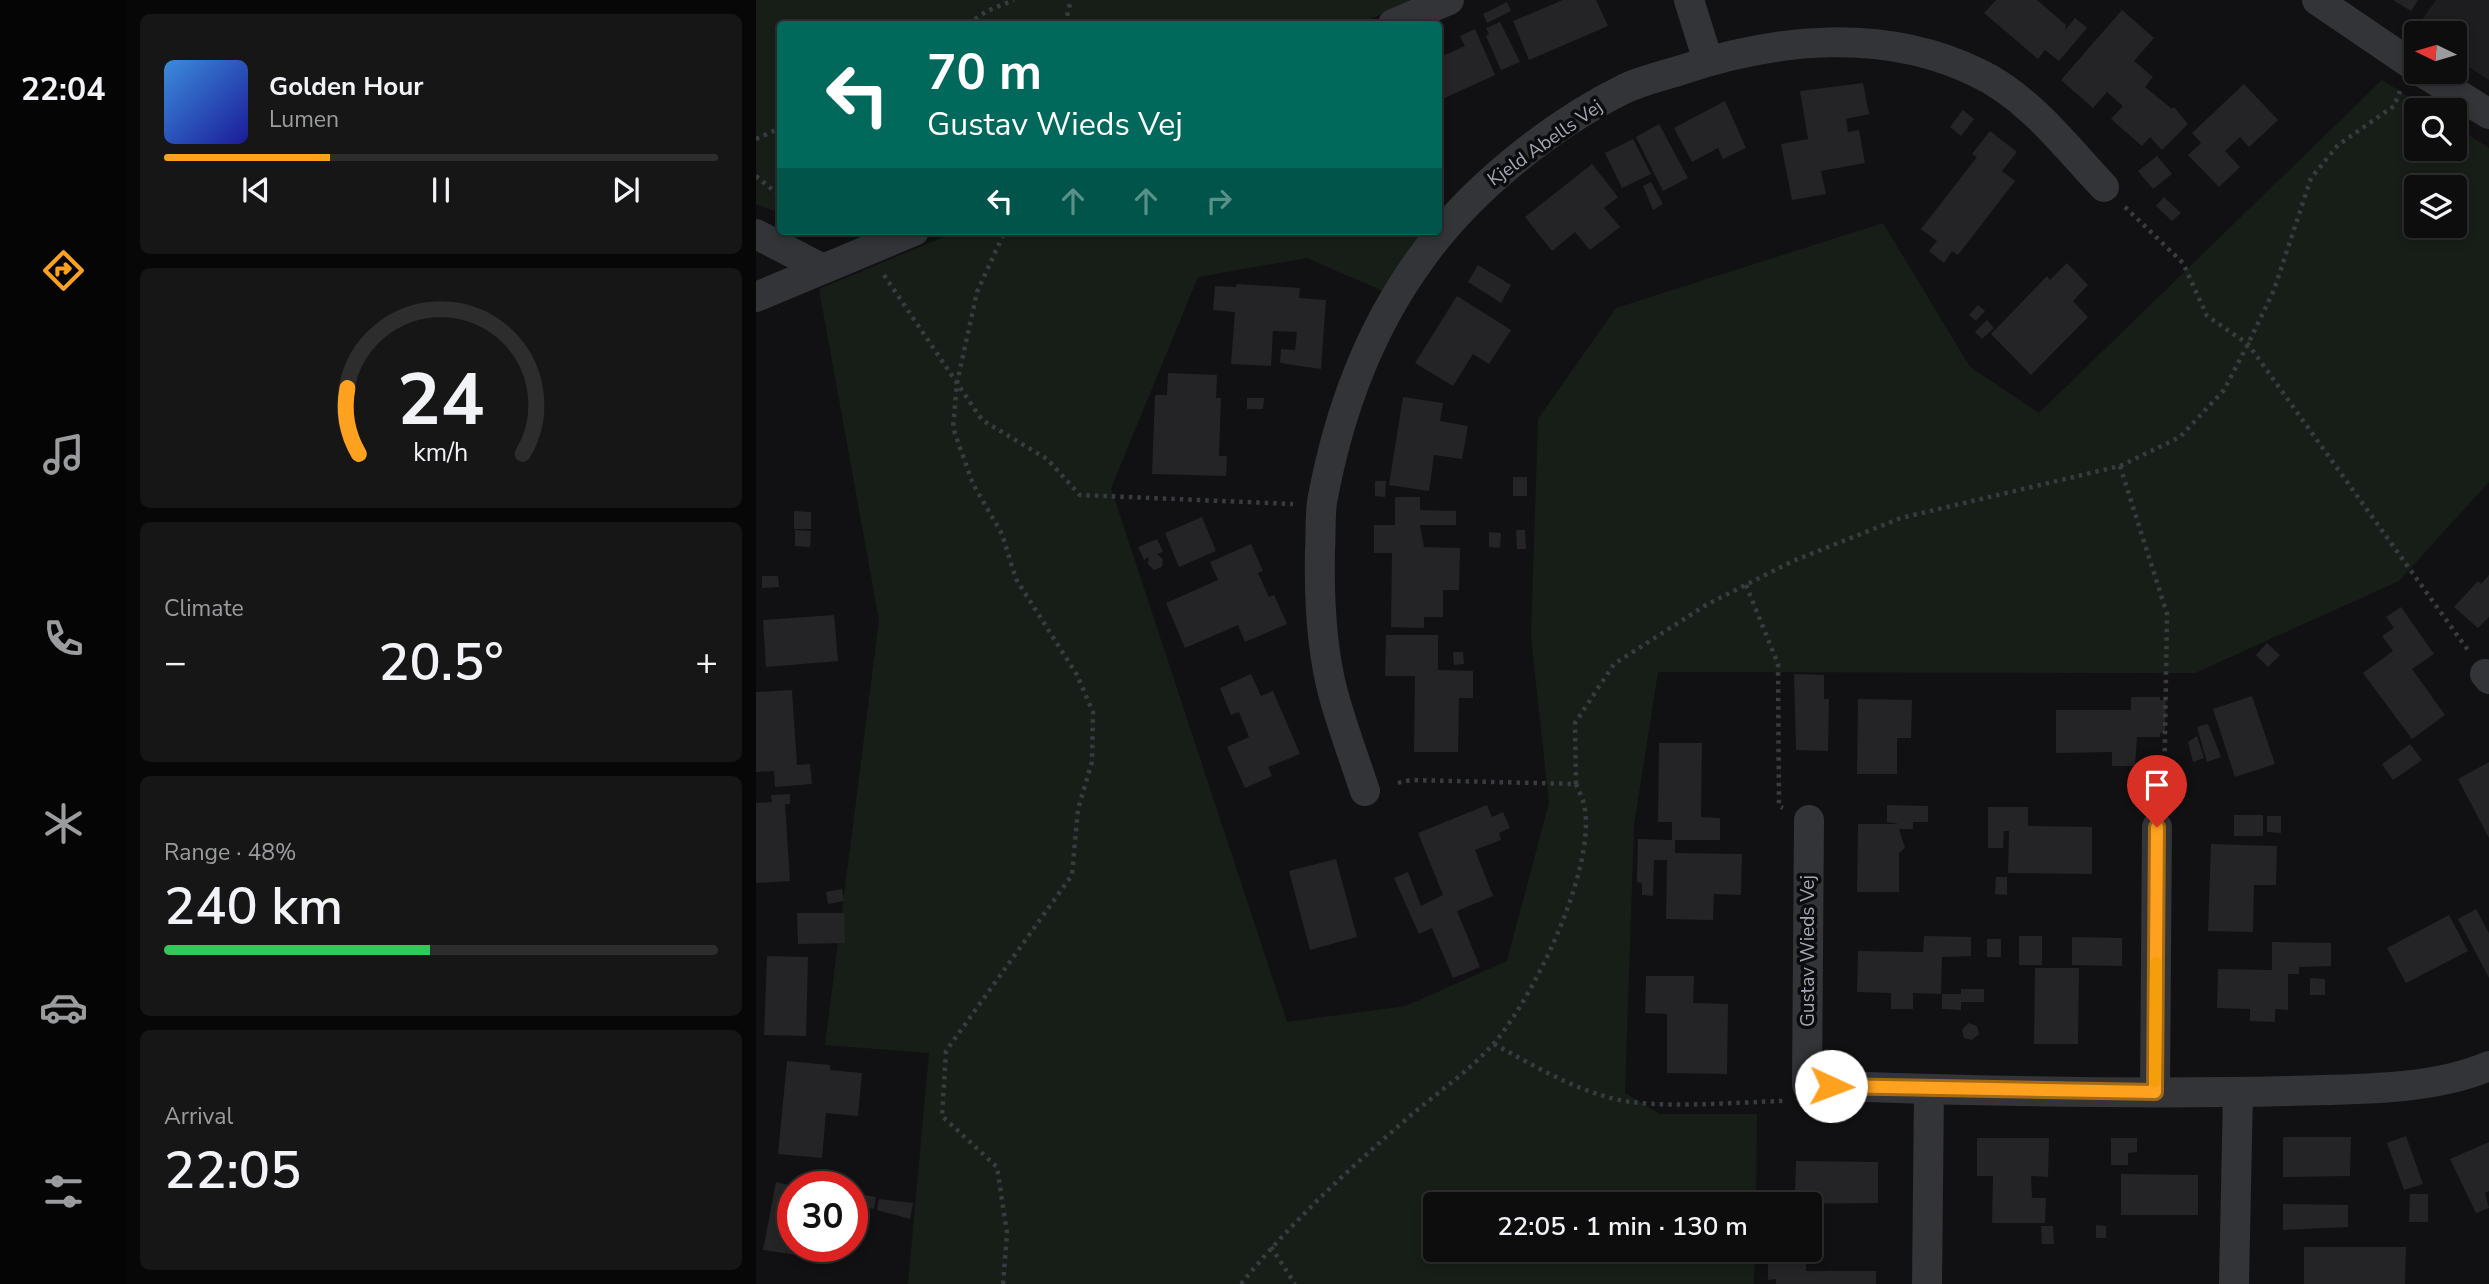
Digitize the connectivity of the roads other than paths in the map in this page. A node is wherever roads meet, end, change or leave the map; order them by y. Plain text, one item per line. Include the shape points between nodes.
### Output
1 (1449, 0) edge
2 (1689, 0) edge
3 (2317, 0) edge
4 (1400, 21) edge
5 (2404, 60) edge
6 (1708, 61) junction
7 (2441, 84) edge
8 (2489, 114) edge
9 (2104, 187) road end
10 (1442, 233) edge
11 (756, 234) edge
12 (905, 235) edge
13 (1441, 235) edge
14 (821, 268) junction
15 (756, 297) edge
16 (1365, 790) road end
17 (1809, 820) road end
18 (2157, 827) road end
19 (2489, 1066) edge
20 (1929, 1090) junction
21 (2155, 1092) junction
22 (2238, 1092) junction
23 (1927, 1284) edge
24 (2234, 1284) edge

1 - 4 street
2 - 6 street
3 - 5 street
6 - 9 street, Kjeld Abells Vej via 1768,46 1850,41 1919,51 1979,73 2019,98
6 - 10 street, Kjeld Abells Vej via 1627,88 1558,130 1481,187
7 - 8 street
11 - 14 street
12 - 14 street
13 - 16 street, Kjeld Abells Vej via 1376,330 1342,414 1322,506 1319,594 1332,690
14 - 15 street
17 - 20 street, Gustav Wieds Vej via 1807,1086
18 - 21 street
19 - 22 street via 2474,1073 2388,1088
20 - 21 street
20 - 23 street
21 - 22 street
22 - 24 street

